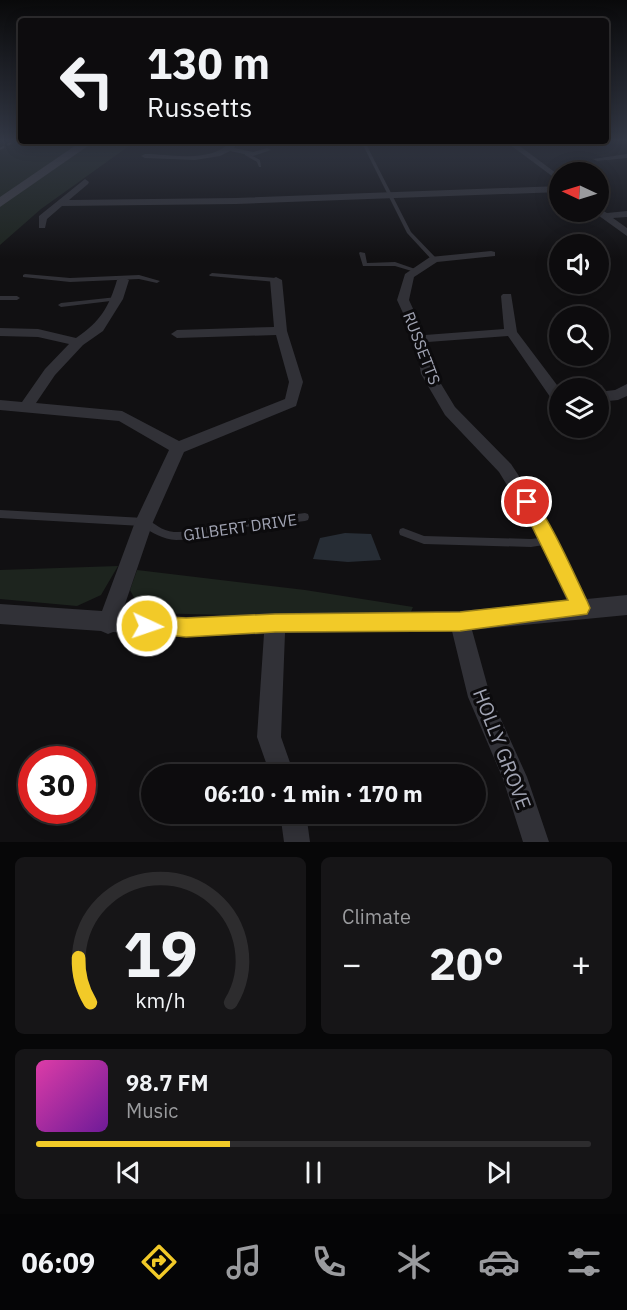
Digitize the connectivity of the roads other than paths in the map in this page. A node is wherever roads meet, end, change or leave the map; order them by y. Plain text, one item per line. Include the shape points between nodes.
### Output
1 (32, 180) edge
2 (383, 180) edge
3 (85, 182) dead end
4 (549, 189) edge
5 (391, 196) junction
6 (0, 202) edge
7 (61, 203) junction
8 (609, 214) edge
9 (627, 214) edge
10 (609, 219) edge
11 (42, 226) dead end
12 (627, 233) edge
13 (363, 253) dead end
14 (490, 254) dead end
15 (434, 259) junction
16 (415, 270) junction
17 (212, 275) dead end
18 (25, 276) dead end
19 (123, 280) junction
20 (276, 280) joint
21 (157, 281) dead end
22 (507, 296) dead end
23 (0, 298) edge
24 (17, 298) dead end
25 (117, 299) junction
26 (61, 305) dead end
27 (281, 331) junction
28 (0, 332) edge
29 (511, 332) junction
30 (177, 334) dead end
31 (421, 339) junction
32 (78, 342) junction
33 (549, 384) edge
34 (627, 389) edge
35 (609, 396) edge
36 (0, 405) edge
37 (25, 408) junction
38 (178, 448) junction
39 (0, 514) edge
40 (305, 518) dead end
41 (144, 522) junction
42 (403, 532) dead end
43 (549, 541) junction
44 (627, 604) edge
45 (581, 608) junction
46 (0, 614) edge
47 (460, 621) junction
48 (275, 623) junction
49 (108, 624) junction
50 (278, 764) edge
51 (295, 824) edge
52 (297, 842) edge
53 (536, 842) edge

1 - 6 main road
2 - 5 lane
3 - 7 street
4 - 5 street
5 - 7 street
5 - 15 lane via 409,233
7 - 11 street via 42,218
8 - 9 street
10 - 12 street
13 - 16 lane via 365,265 395,264
14 - 15 street
15 - 16 street
16 - 31 street, RUSSETTS via 409,276 403,300
17 - 20 lane
18 - 19 lane
19 - 21 lane via 139,277
19 - 25 street
20 - 27 street
22 - 29 street
23 - 24 lane
25 - 26 lane
25 - 32 street via 99,328
27 - 30 street
27 - 38 street via 296,382 291,402
28 - 32 street via 38,333
29 - 31 street
29 - 33 street
31 - 43 street, RUSSETTS via 428,374 450,411 505,468
32 - 37 street via 50,372
34 - 35 street
36 - 37 street
37 - 38 street via 122,416
38 - 41 street
39 - 41 lane, GILBERT DRIVE
40 - 41 lane, GILBERT DRIVE via 230,525 189,536 156,533
41 - 49 street
42 - 43 lane via 424,540
43 - 45 street, RUSSETTS
44 - 45 street
45 - 47 street
46 - 49 street
47 - 48 street
47 - 53 street, HOLLY GROVE via 479,697 515,777
48 - 49 street via 186,627
48 - 50 street via 269,737
51 - 52 street

